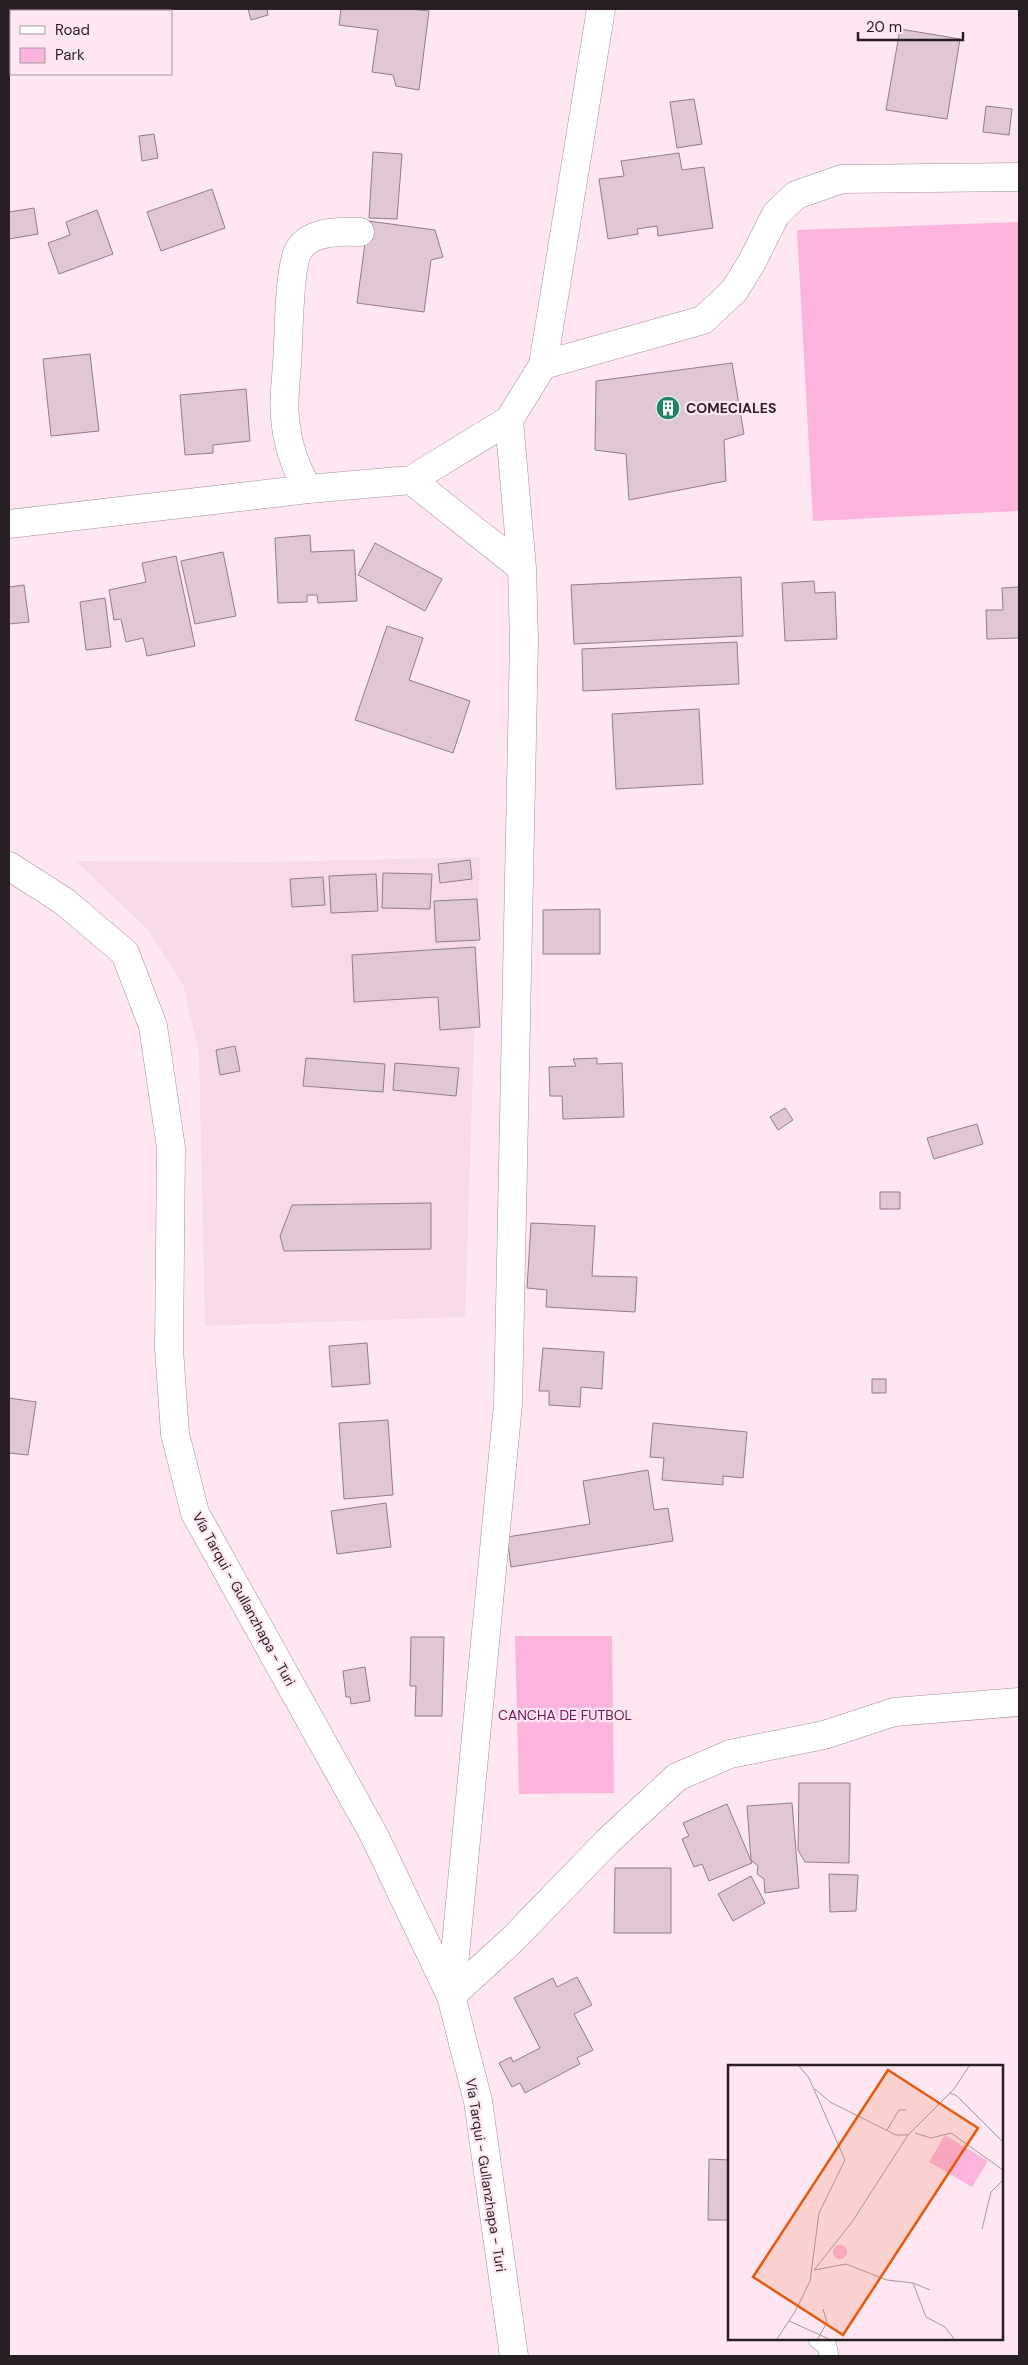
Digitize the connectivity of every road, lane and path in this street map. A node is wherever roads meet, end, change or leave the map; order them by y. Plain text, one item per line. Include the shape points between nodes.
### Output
1 (601, 9) edge
2 (1019, 177) edge
3 (360, 232) dead end
4 (543, 365) junction
5 (509, 420) junction
6 (410, 480) junction
7 (308, 489) junction
8 (9, 524) edge
9 (522, 568) junction
10 (9, 866) edge
11 (1019, 1702) edge
12 (451, 1996) junction
13 (819, 2340) edge
14 (514, 2356) edge
15 (829, 2356) edge

1 - 4 street
2 - 4 street via 842,179 796,195 776,214 734,291 703,320
3 - 7 street via 314,237 299,248 295,264 288,316 284,417 296,467
4 - 5 street
5 - 6 street
5 - 9 street
6 - 7 street
6 - 9 street
7 - 8 street
9 - 12 street via 508,1404
10 - 12 street, Vía Tarqui - Gullanzhapa - Turi via 65,902 126,953 153,1026 171,1148 169,1349 175,1434 195,1513 374,1835
11 - 12 street via 894,1712 824,1735 730,1754 676,1777
12 - 14 street, Vía Tarqui - Gullanzhapa - Turi via 478,2101
13 - 15 lane via 826,2346

